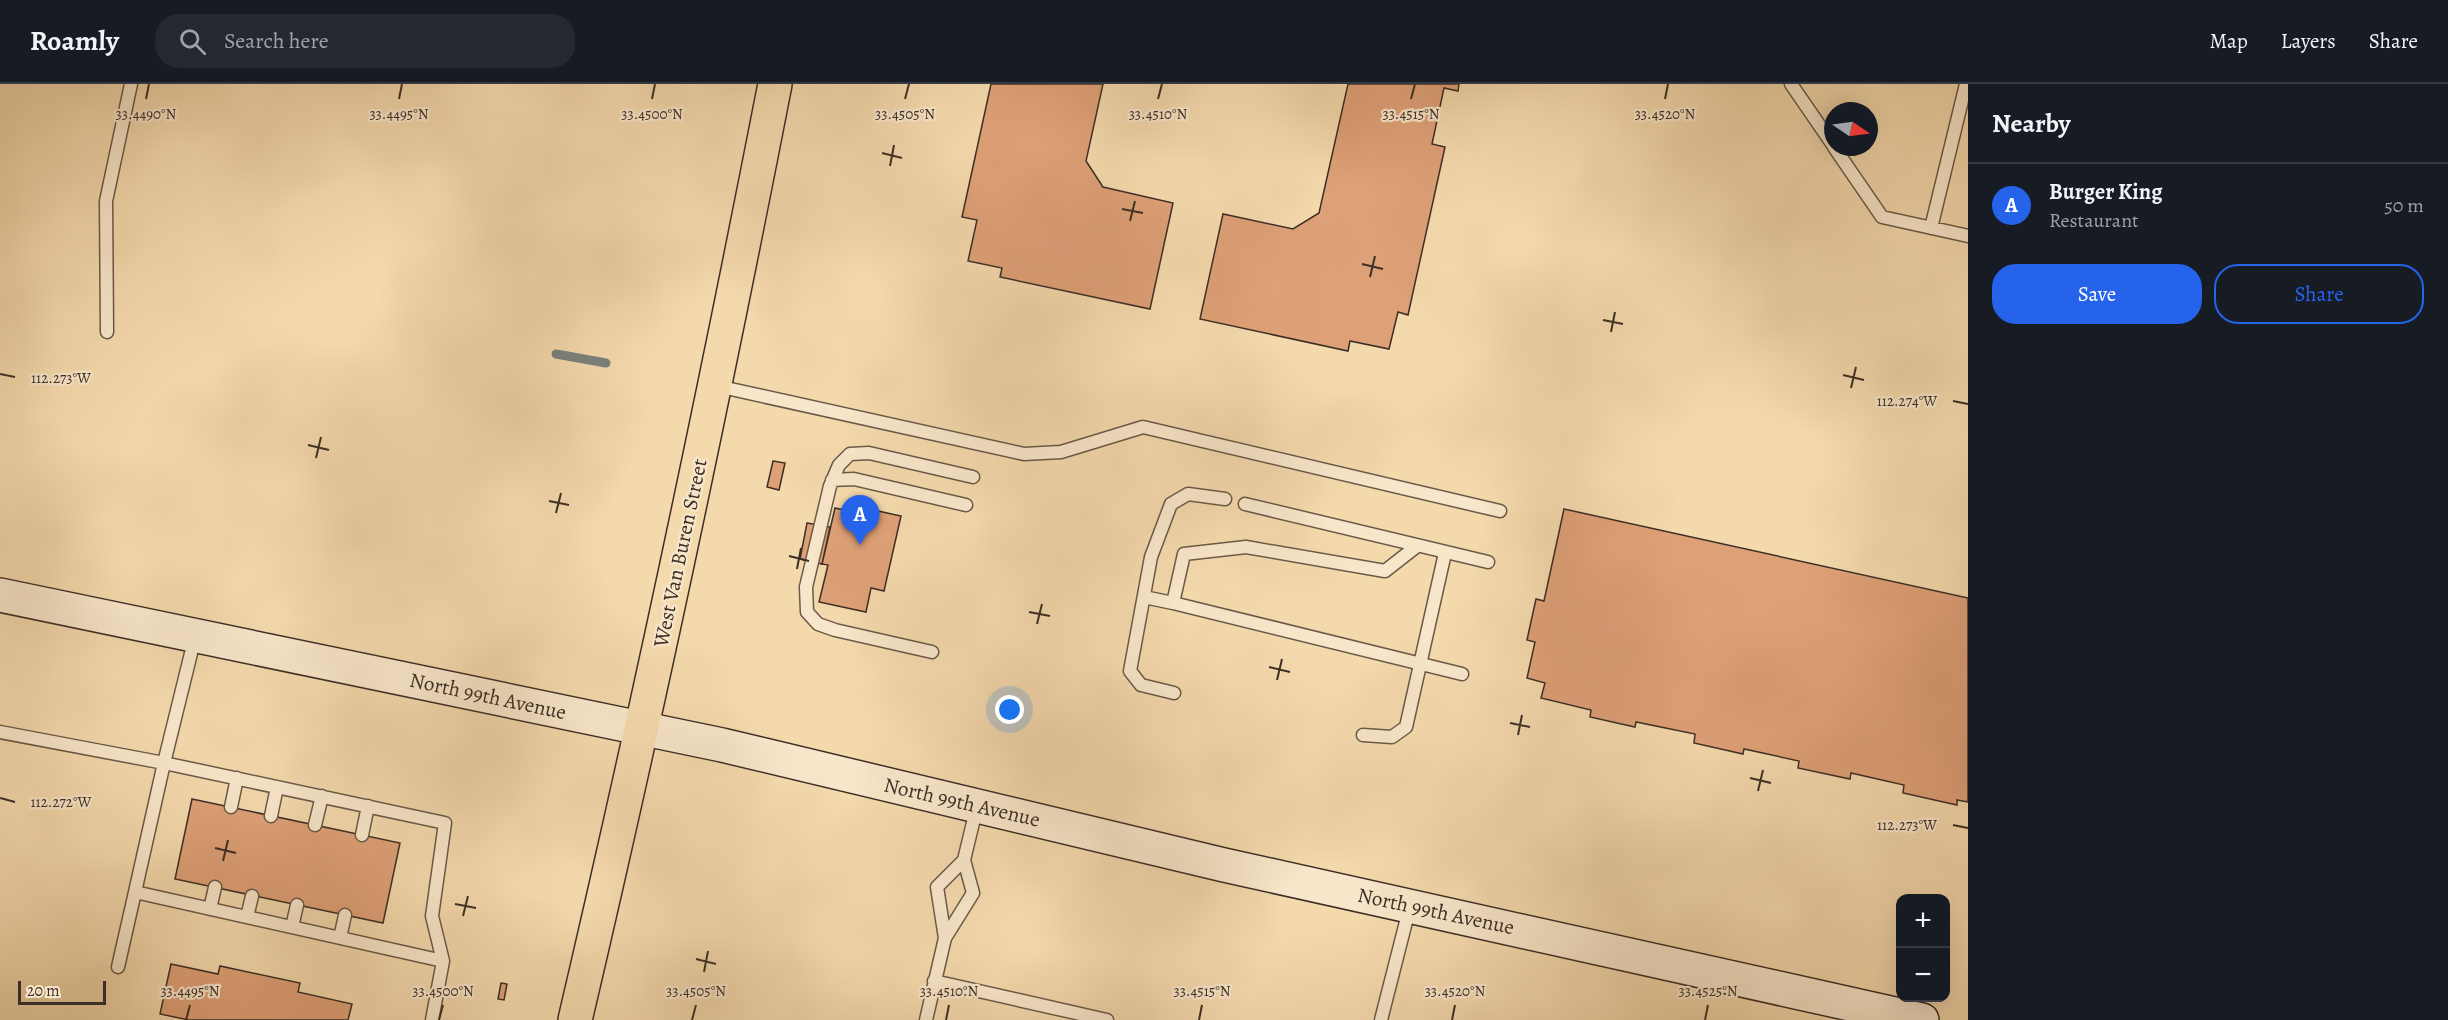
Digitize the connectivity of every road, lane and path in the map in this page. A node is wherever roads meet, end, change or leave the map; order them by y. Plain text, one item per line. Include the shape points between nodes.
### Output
1 (131, 84) edge
2 (775, 84) edge
3 (1791, 84) edge
4 (1966, 84) edge
5 (1824, 132) edge
6 (1841, 156) edge
7 (1931, 228) junction
8 (1968, 237) edge
9 (107, 332) dead end
10 (716, 386) junction
11 (973, 477) dead end
12 (832, 480) junction
13 (1225, 499) dead end
14 (1245, 504) dead end
15 (966, 505) dead end
16 (1500, 511) dead end
17 (1418, 546) junction
18 (1445, 553) junction
19 (1488, 562) dead end
20 (0, 595) edge
21 (1144, 597) junction
22 (1173, 603) junction
23 (195, 636) junction
24 (932, 652) dead end
25 (1420, 664) junction
26 (1462, 674) dead end
27 (1174, 693) dead end
28 (643, 728) junction
29 (0, 732) edge
30 (1363, 735) dead end
31 (164, 763) junction
32 (237, 778) junction
33 (278, 787) junction
34 (322, 796) junction
35 (977, 805) junction
36 (368, 806) junction
37 (231, 807) dead end
38 (271, 816) dead end
39 (315, 825) dead end
40 (362, 835) dead end
41 (964, 860) junction
42 (215, 887) dead end
43 (135, 892) junction
44 (252, 896) dead end
45 (297, 905) dead end
46 (1411, 905) junction
47 (210, 909) junction
48 (345, 915) dead end
49 (247, 917) junction
50 (292, 927) junction
51 (340, 938) junction
52 (945, 939) junction
53 (443, 961) junction
54 (118, 968) dead end
55 (934, 981) junction
56 (432, 1020) edge
57 (575, 1020) edge
58 (926, 1020) edge
59 (1107, 1020) edge
60 (1381, 1020) edge
61 (1922, 1020) edge

1 - 9 lane via 106,201
2 - 10 main road, West Van Buren Street
3 - 5 lane
4 - 7 lane
6 - 7 lane via 1882,217
7 - 8 lane
10 - 16 lane via 1024,454 1060,452 1143,427
10 - 28 main road, West Van Buren Street
11 - 12 lane via 869,453 850,454
12 - 15 lane via 854,479
12 - 24 lane via 806,587 807,612 818,624 835,630
13 - 21 lane via 1188,494 1171,504 1151,557
14 - 17 lane
17 - 18 lane
17 - 22 lane via 1385,571 1246,547 1184,554
18 - 19 lane
18 - 25 lane
20 - 23 main road, North 99th Avenue
21 - 22 lane
21 - 27 lane via 1130,671 1141,685
22 - 25 lane
23 - 28 main road, North 99th Avenue
23 - 31 lane
25 - 26 lane
25 - 30 lane via 1406,727 1392,737
28 - 35 main road, North 99th Avenue
28 - 57 main road, West Van Buren Street
29 - 31 lane
31 - 32 lane
31 - 43 lane
32 - 33 lane
32 - 37 lane
33 - 34 lane
33 - 38 lane
34 - 36 lane
34 - 39 lane
35 - 41 lane
35 - 46 main road, North 99th Avenue
36 - 40 lane
36 - 53 lane via 445,823 432,916
41 - 52 lane via 974,893
41 - 52 lane via 938,887
42 - 47 lane
43 - 47 lane
43 - 54 lane
44 - 49 lane
45 - 50 lane
46 - 60 lane
46 - 61 main road, North 99th Avenue via 1827,1004
47 - 49 lane
48 - 51 lane
49 - 50 lane
50 - 51 lane
51 - 53 lane
52 - 55 lane
53 - 56 lane
55 - 58 lane
55 - 59 lane

